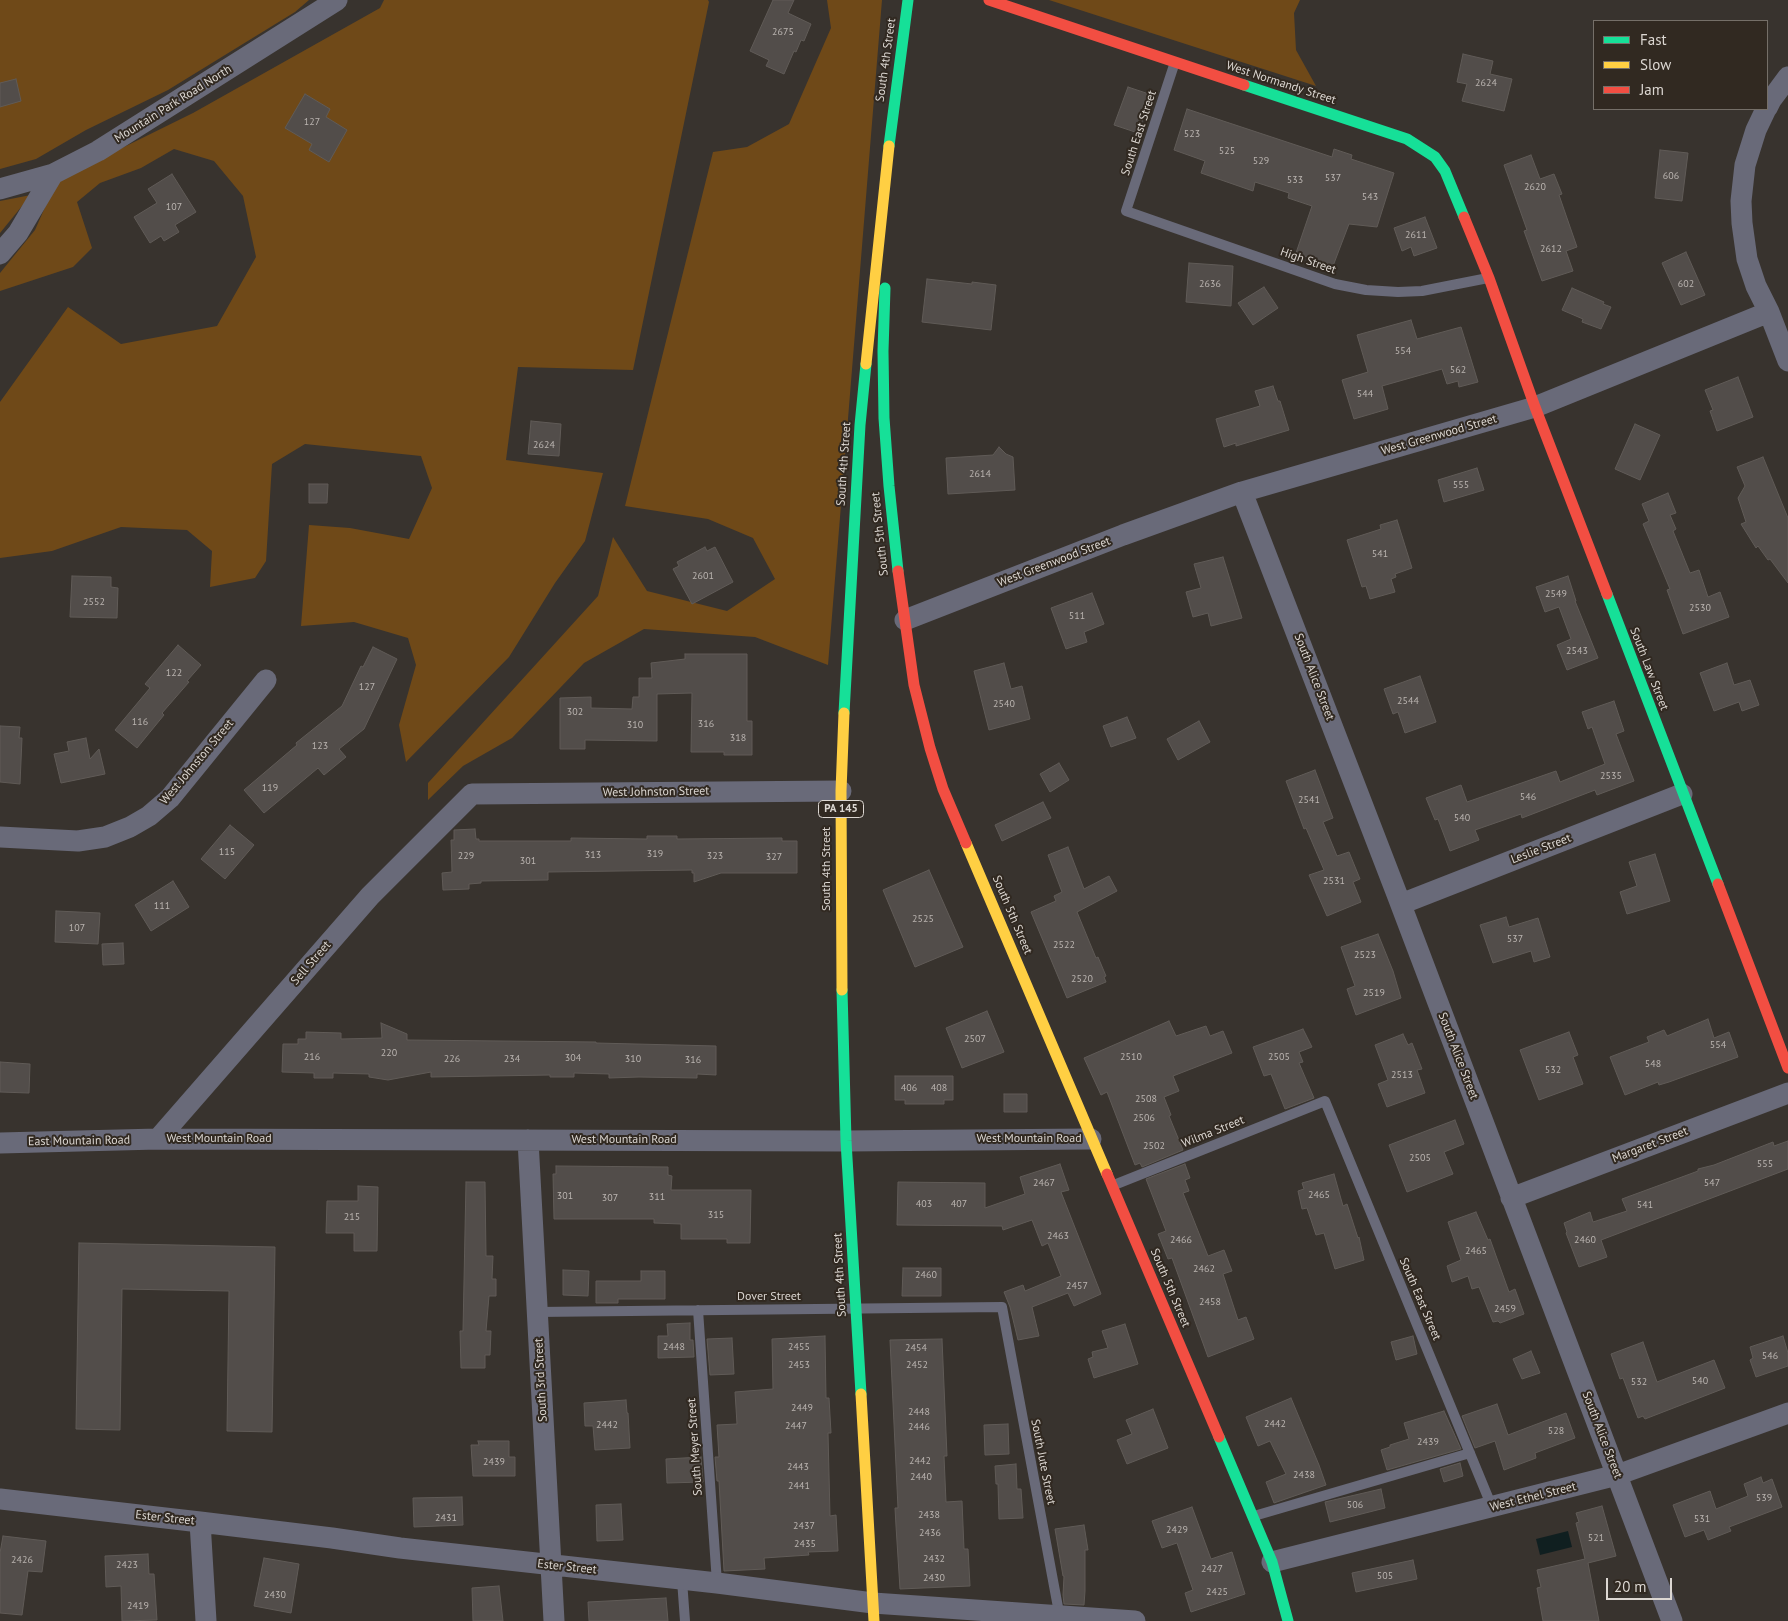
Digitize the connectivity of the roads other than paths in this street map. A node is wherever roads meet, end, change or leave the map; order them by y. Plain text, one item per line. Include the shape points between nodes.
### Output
1 (337, 0) edge
2 (908, 0) edge
3 (989, 0) edge
4 (1175, 62) junction
5 (1788, 77) edge
6 (1768, 107) edge
7 (1766, 110) edge
8 (53, 174) junction
9 (884, 180) junction
10 (0, 189) edge
11 (1126, 211) joint
12 (0, 254) edge
13 (1489, 278) junction
14 (1769, 312) junction
15 (1788, 361) edge
16 (1536, 407) junction
17 (1242, 492) junction
18 (905, 620) junction
19 (266, 680) dead end
20 (841, 790) junction
21 (472, 794) joint
22 (1682, 794) junction
23 (0, 837) edge
24 (1400, 904) junction
25 (1788, 1068) edge
26 (1788, 1093) edge
27 (1325, 1101) joint
28 (158, 1139) junction
29 (1091, 1139) junction
30 (528, 1140) junction
31 (846, 1141) junction
32 (0, 1143) edge
33 (1111, 1186) junction
34 (1511, 1198) junction
35 (1002, 1307) joint
36 (856, 1309) junction
37 (698, 1310) junction
38 (537, 1312) junction
39 (1788, 1413) edge
40 (1470, 1453) junction
41 (1617, 1475) junction
42 (0, 1499) edge
43 (1492, 1507) junction
44 (1253, 1516) junction
45 (200, 1522) junction
46 (1272, 1562) junction
47 (551, 1565) junction
48 (682, 1580) junction
49 (717, 1583) junction
50 (874, 1612) edge
51 (1060, 1619) edge
52 (206, 1621) edge
53 (554, 1621) edge
54 (685, 1621) edge
55 (1135, 1621) edge
56 (1288, 1621) edge
57 (1672, 1621) edge

1 - 8 street, Mountain Park Road North via 98,151
2 - 9 street, South 4th Street / PA 145
3 - 4 street, West Normandy Street
4 - 11 lane, South East Street
4 - 13 street, West Normandy Street via 1407,139 1426,150 1445,171
5 - 6 street
7 - 14 street via 1745,165 1741,201 1747,259
8 - 10 street, Mountain Park Road North
8 - 12 street via 18,233
9 - 18 street, South 5th Street via 884,418
9 - 20 street, South 4th Street / PA 145 via 860,425
11 - 13 lane, High Street via 1335,284 1366,290 1422,291
13 - 16 street, South Law Street
14 - 15 street
14 - 16 street, West Greenwood Street
16 - 17 street, West Greenwood Street
16 - 22 street, South Law Street
17 - 18 street, West Greenwood Street
17 - 24 street, South Alice Street
18 - 29 street, South 5th Street via 914,685 943,789
19 - 23 street, West Johnston Street via 170,798 150,816 105,837 78,841
20 - 21 street, West Johnston Street
20 - 31 street, South 4th Street / PA 145
21 - 28 street, Sell Street via 370,896
22 - 24 street, Leslie Street
22 - 25 street, South Law Street
24 - 34 street, South Alice Street
26 - 34 street, Margaret Street
27 - 33 lane, Wilma Street
27 - 40 lane, South East Street
28 - 30 street, West Mountain Road
28 - 32 street, East Mountain Road
29 - 31 street, West Mountain Road
29 - 33 street, South 5th Street
30 - 31 street, West Mountain Road
30 - 38 street, South 3rd Street
31 - 36 street, South 4th Street / PA 145
33 - 44 street, South 5th Street
34 - 41 street, South Alice Street
35 - 36 lane, Dover Street
35 - 51 lane, South Jute Street
36 - 37 lane, Dover Street
36 - 50 street, South 4th Street / PA 145
37 - 38 lane, Dover Street
37 - 49 lane, South Meyer Street
38 - 47 street, South 3rd Street
39 - 41 street, West Ethel Street
40 - 43 lane, South East Street
40 - 44 lane
41 - 43 street, West Ethel Street
41 - 57 street, South Alice Street
42 - 45 street, Ester Street
43 - 46 street, West Ethel Street
44 - 46 street, South 5th Street
45 - 47 street, Ester Street
45 - 52 street
46 - 56 street, South 5th Street
47 - 48 street, Ester Street
47 - 53 street, South 3rd Street
48 - 49 street, Ester Street
48 - 54 lane
49 - 50 street, Ester Street
50 - 51 street, Ester Street
51 - 55 street, Ester Street

